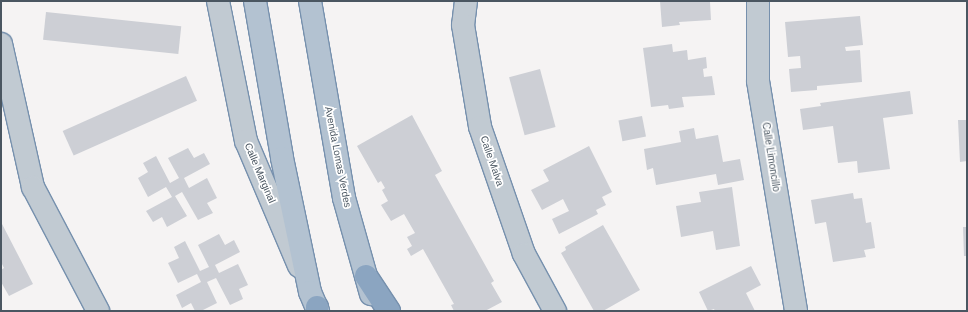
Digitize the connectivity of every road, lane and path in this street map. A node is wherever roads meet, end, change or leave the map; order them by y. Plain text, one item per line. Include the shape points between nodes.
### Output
1 (218, 1) edge
2 (255, 1) edge
3 (310, 1) edge
4 (466, 1) edge
5 (758, 1) edge
6 (1, 44) edge
7 (366, 276) junction
8 (315, 305) edge
9 (98, 311) edge
10 (376, 311) edge
11 (389, 311) edge
12 (555, 311) edge
13 (796, 311) edge

1 - 8 street, Calle Marginal via 246,141
2 - 8 main road via 282,158
3 - 7 main road, Avenida Lomas Verdes via 344,198
4 - 12 street, Calle Malva via 464,25 480,127 524,254
5 - 13 street, Calle Limoncillo via 758,81
6 - 9 street via 32,187
7 - 10 main road, Avenida Lomas Verdes
7 - 11 highway

